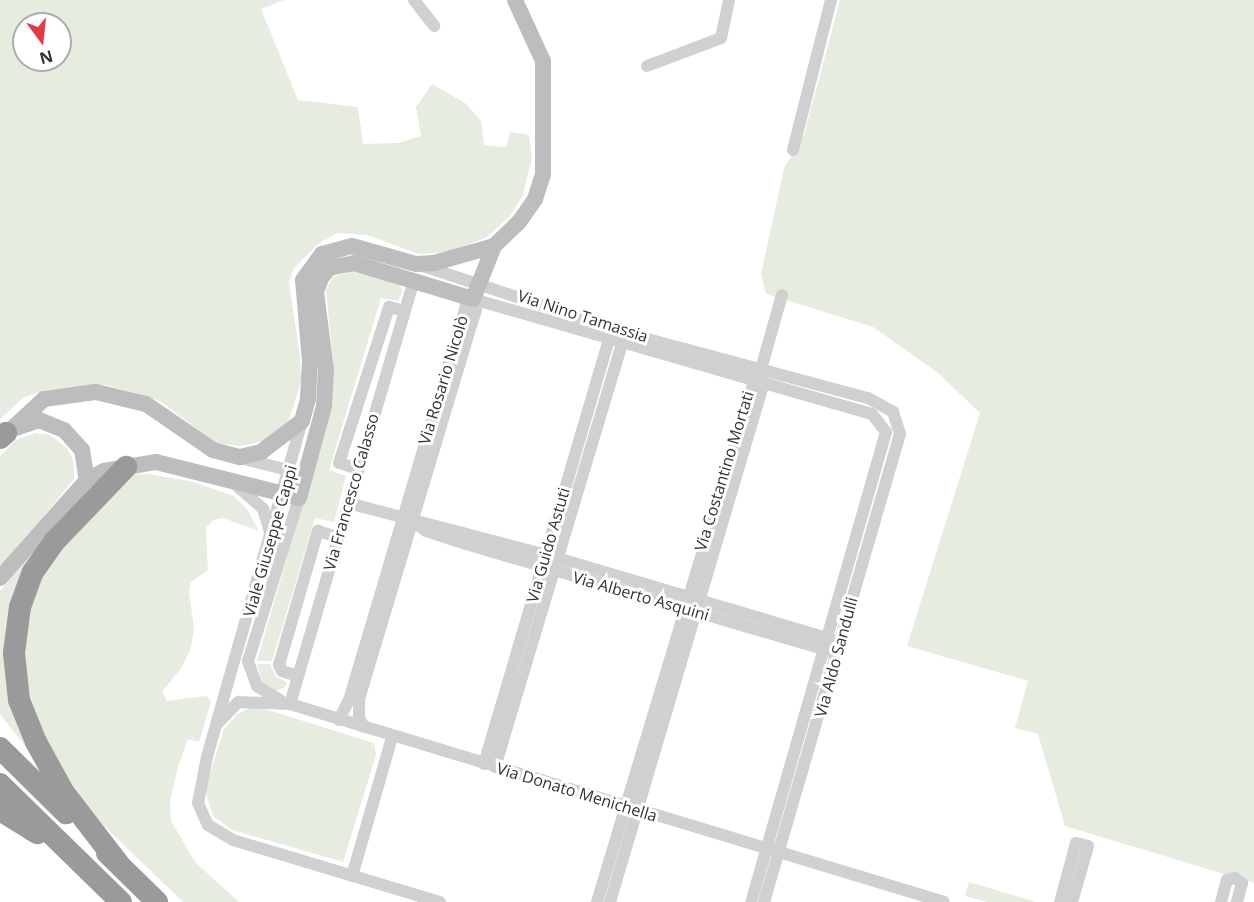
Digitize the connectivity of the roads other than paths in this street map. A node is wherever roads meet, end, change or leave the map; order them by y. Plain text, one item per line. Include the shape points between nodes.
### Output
1 (414, 0) edge
2 (515, 0) edge
3 (729, 0) edge
4 (831, 0) edge
5 (434, 26) dead end
6 (647, 66) dead end
7 (793, 150) dead end
8 (494, 246) junction
9 (312, 264) joint
10 (329, 268) joint
11 (415, 272) junction
12 (476, 291) junction
13 (782, 295) dead end
14 (405, 311) junction
15 (611, 331) junction
16 (624, 336) junction
17 (759, 376) junction
18 (893, 412) joint
19 (303, 421) junction
20 (886, 432) joint
21 (2, 437) edge
22 (240, 458) junction
23 (126, 467) junction
24 (358, 469) junction
25 (298, 472) junction
26 (87, 480) junction
27 (229, 481) junction
28 (291, 496) junction
29 (348, 503) junction
30 (408, 519) junction
31 (271, 535) junction
32 (338, 537) junction
33 (55, 541) junction
34 (549, 563) junction
35 (0, 578) edge
36 (691, 605) junction
37 (834, 646) junction
38 (298, 676) junction
39 (290, 704) junction
40 (339, 720) junction
41 (217, 724) junction
42 (364, 727) junction
43 (392, 737) junction
44 (0, 748) edge
45 (489, 766) junction
46 (0, 784) edge
47 (631, 808) junction
48 (0, 810) edge
49 (772, 850) junction
50 (80, 862) junction
51 (118, 863) junction
52 (352, 876) junction
53 (121, 902) edge
54 (157, 902) edge
55 (440, 902) edge
56 (597, 902) edge
57 (610, 902) edge
58 (751, 902) edge
59 (764, 902) edge
60 (944, 902) edge
61 (1059, 902) edge
62 (1072, 902) edge
63 (1221, 902) edge
64 (1237, 902) edge

1 - 5 street
2 - 8 street via 543,61 543,174 528,211
3 - 6 street via 721,38
4 - 7 street
8 - 11 street
8 - 12 street
9 - 11 street, Via Nino Tamassia via 333,248 352,246
9 - 19 street, Viale Giuseppe Cappi via 303,280 301,297 309,361
10 - 11 street, Via Nino Tamassia via 354,263
10 - 25 street, Viale Giuseppe Cappi via 316,292 326,370 324,406
11 - 12 street, Via Nino Tamassia
11 - 14 street, Via Francesco Calasso
12 - 15 street, Via Nino Tamassia
12 - 30 street, Via Rosario Nicolò via 476,310
13 - 17 street, Via Costantino Mortati
14 - 24 street, Via Francesco Calasso
14 - 24 street via 389,307 339,463
15 - 16 street, Via Nino Tamassia
15 - 34 street, Via Guido Astuti
16 - 17 street, Via Nino Tamassia
16 - 34 street, Via Guido Astuti
17 - 18 street, Via Nino Tamassia via 868,398
17 - 20 street, Via Nino Tamassia via 873,414
17 - 36 street, Via Costantino Mortati
18 - 37 street, Via Aldo Sandulli via 900,434
19 - 22 street via 273,446
19 - 25 street, Viale Giuseppe Cappi
20 - 37 street, Via Aldo Sandulli
21 - 22 street via 33,406 50,397 109,393 146,404 206,445
21 - 26 street via 39,420 64,430 82,450
22 - 25 street
23 - 26 street via 99,472
23 - 27 street via 156,462
23 - 33 highway
24 - 29 street, Via Francesco Calasso
25 - 28 street, Viale Giuseppe Cappi
26 - 33 highway via 84,495
26 - 35 street
27 - 28 street
27 - 31 street via 250,494 263,509
28 - 31 street, Viale Giuseppe Cappi
28 - 39 street, Viale Giuseppe Cappi via 248,661 257,686
29 - 30 street, Via Alberto Asquini
29 - 32 street, Via Francesco Calasso
30 - 34 street, Via Alberto Asquini
30 - 40 street, Via Rosario Nicolò
30 - 42 street, Via Rosario Nicolò via 358,699 359,718
31 - 41 street, Viale Giuseppe Cappi
32 - 38 street, Via Francesco Calasso
32 - 38 street via 318,531 282,654 282,671
33 - 51 highway via 33,572 23,595 14,639 15,685 25,719 55,778
34 - 36 street, Via Alberto Asquini
34 - 45 street, Via Guido Astuti
36 - 37 street, Via Alberto Asquini
36 - 47 street, Via Costantino Mortati
37 - 49 street, Via Aldo Sandulli
38 - 39 street, Via Francesco Calasso
39 - 40 street, Via Donato Menichella
39 - 41 street, Via Donato Menichella via 238,702
40 - 42 street, Via Donato Menichella
41 - 52 street, Viale Giuseppe Cappi via 198,793 203,815 215,832
42 - 43 street, Via Donato Menichella
43 - 45 street, Via Donato Menichella
43 - 52 street
44 - 51 highway
45 - 47 street, Via Donato Menichella
46 - 50 highway
47 - 49 street, Via Donato Menichella
47 - 56 street, Via Costantino Mortati
47 - 57 street, Via Costantino Mortati
48 - 50 highway
49 - 58 street, Via Aldo Sandulli
49 - 59 street, Via Aldo Sandulli
49 - 60 street, Via Donato Menichella
50 - 53 highway
51 - 54 highway
52 - 55 street
61 - 62 street via 1076,843 1088,846
63 - 64 street via 1227,880 1235,878 1242,884

